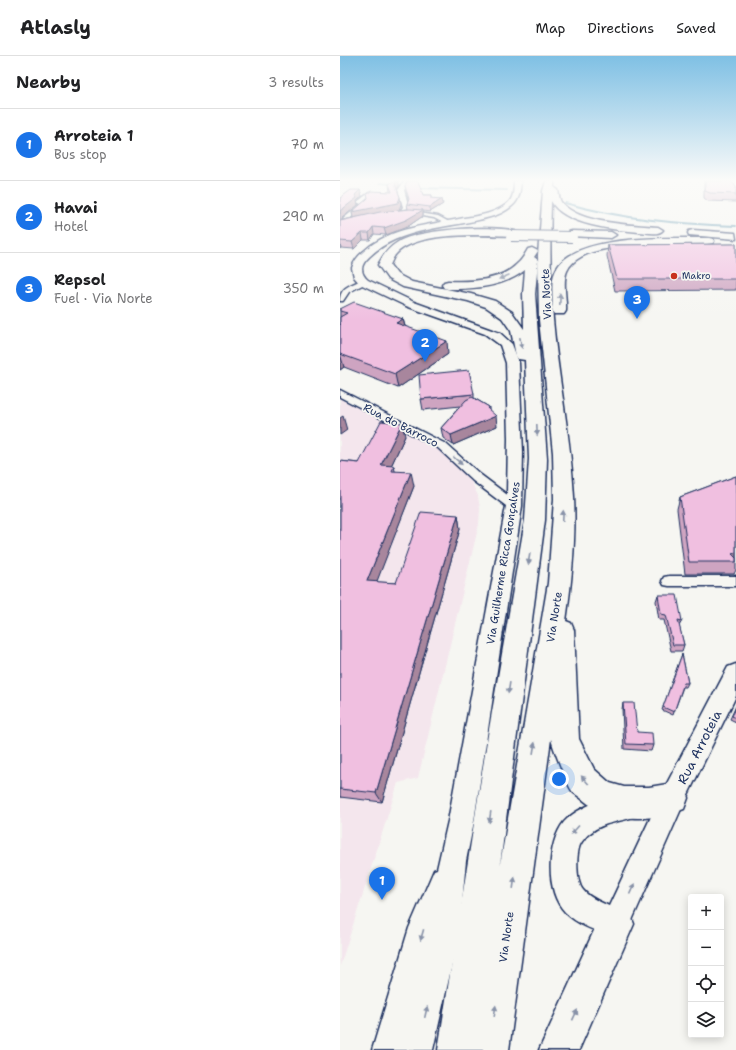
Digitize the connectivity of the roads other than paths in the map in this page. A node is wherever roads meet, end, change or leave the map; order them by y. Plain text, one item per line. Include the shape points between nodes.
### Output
1 (434, 227) edge
2 (545, 227) edge
3 (621, 227) edge
4 (511, 234) junction
5 (572, 236) junction
6 (736, 238) edge
7 (709, 241) junction
8 (364, 282) junction
9 (340, 299) edge
10 (340, 393) edge
11 (535, 395) junction
12 (558, 422) junction
13 (514, 506) junction
14 (668, 581) dead end
15 (736, 581) edge
16 (560, 583) junction
17 (736, 674) edge
18 (661, 800) junction
19 (452, 860) junction
20 (616, 924) junction
21 (388, 1050) edge
22 (417, 1050) edge
23 (458, 1050) edge
24 (489, 1050) edge
25 (559, 1050) edge

1 - 8 street via 400,235 373,248 357,266 359,278
2 - 12 highway, Via Norte via 546,320
3 - 6 highway
4 - 5 highway, bridge
4 -> 11 highway via 455,232 429,235 399,246 387,256 384,265 390,276 411,285 475,299 501,310 518,331
11 -> 4 highway, Via Norte via 530,294 533,240 520,269 491,281 468,285 440,285 418,281 399,271 396,265 396,258 404,250 430,240
5 - 6 highway
5 - 7 highway
6 - 7 highway
12 -> 7 highway via 556,326 560,306 561,272 565,263 586,252 614,245
8 - 9 street via 346,290
8 - 13 street, Via Guilherme Ricca Gonçalves via 410,304 489,332 507,345 513,371 517,455
10 -> 13 street, Rua do Barroco via 442,446 477,478
11 -> 23 highway, Via Norte via 538,459 536,520 502,735
16 -> 12 highway, Via Norte via 564,499
13 - 19 street, Via Guilherme Ricca Gonçalves via 461,821
14 - 15 street
18 -> 16 highway via 624,802 602,796 583,780 572,758 565,740
24 -> 16 highway, Via Norte
17 - 18 street, Rua Arroteia
20 -> 18 street, Rua Arroteia
18 -> 20 street via 606,810 583,821 568,837 563,857 565,882 574,901
19 -> 21 street, Via Guilherme Ricca Gonçalves via 424,928
22 -> 19 street, Via Guilherme Ricca Gonçalves via 444,933
25 -> 20 highway

